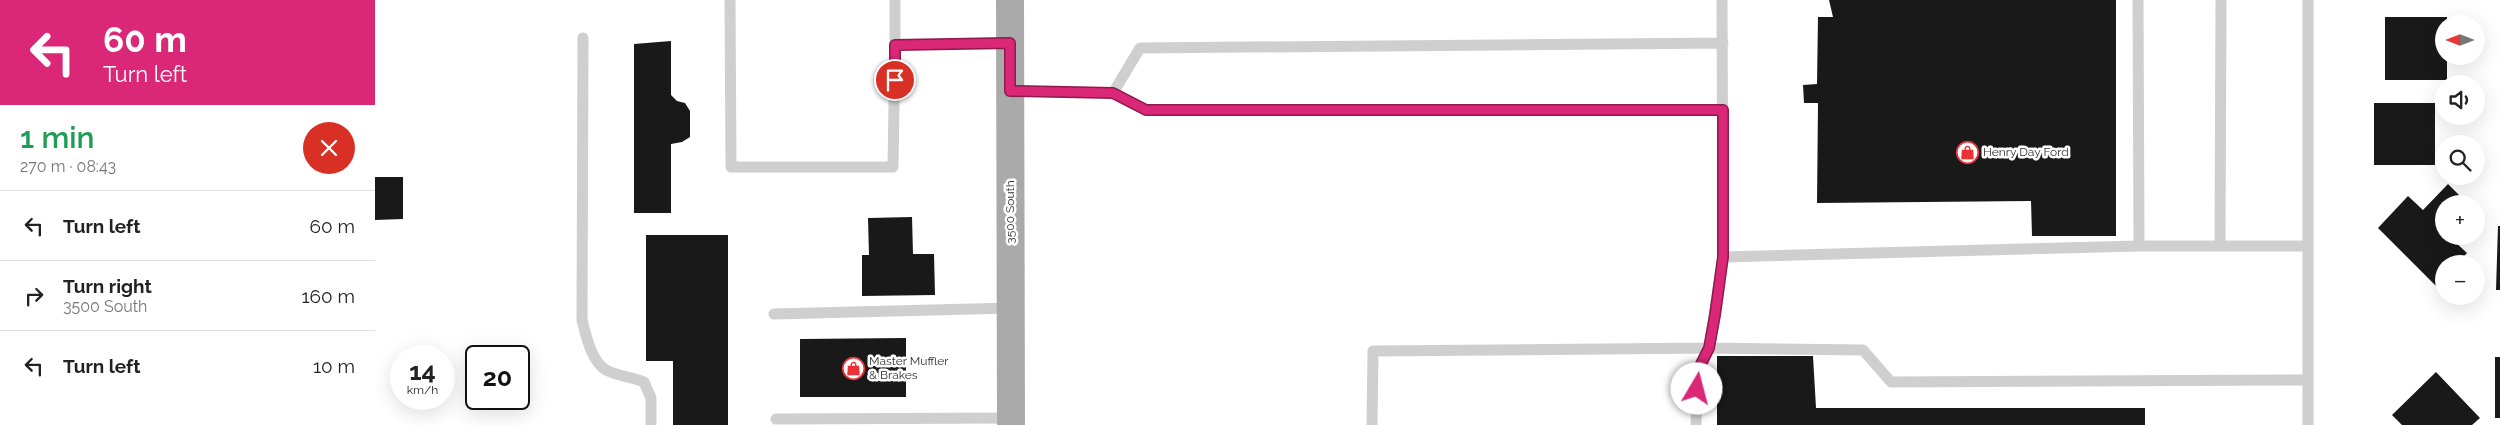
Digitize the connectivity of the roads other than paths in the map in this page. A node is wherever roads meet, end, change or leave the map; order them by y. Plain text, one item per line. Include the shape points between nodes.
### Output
1 (730, 0) edge
2 (895, 0) edge
3 (1009, 0) edge
4 (1722, 0) edge
5 (2138, 0) edge
6 (2221, 0) edge
7 (2308, 0) edge
8 (583, 38) dead end
9 (1010, 43) junction
10 (1723, 43) junction
11 (895, 45) junction
12 (1010, 91) junction
13 (1113, 93) junction
14 (1723, 110) junction
15 (2139, 246) junction
16 (2220, 246) junction
17 (2308, 246) junction
18 (1723, 257) junction
19 (1011, 308) junction
20 (773, 314) dead end
21 (1709, 348) junction
22 (2308, 380) junction
23 (777, 419) dead end
24 (1011, 422) edge
25 (651, 425) edge
26 (1373, 425) edge
27 (1696, 425) edge
28 (2308, 425) edge

1 - 11 lane via 731,168 893,168
2 - 11 lane
3 - 9 main road, 3500 South
4 - 10 lane
5 - 15 lane
6 - 16 lane
7 - 17 lane
8 - 25 lane via 583,320 591,348 605,369 644,382 651,398
9 - 11 lane
9 - 12 main road, 3500 South
10 - 13 lane via 1140,48
10 - 14 lane
12 - 13 lane
12 - 19 main road, 3500 South
13 - 14 lane via 1146,110
14 - 18 lane
15 - 16 lane
15 - 18 lane
16 - 17 lane
17 - 22 lane
18 - 21 lane
19 - 20 lane
19 - 24 main road, 3500 South
21 - 22 lane via 1863,350 1891,382
21 - 26 lane via 1373,351
21 - 27 lane via 1698,370
22 - 28 lane
23 - 24 lane

